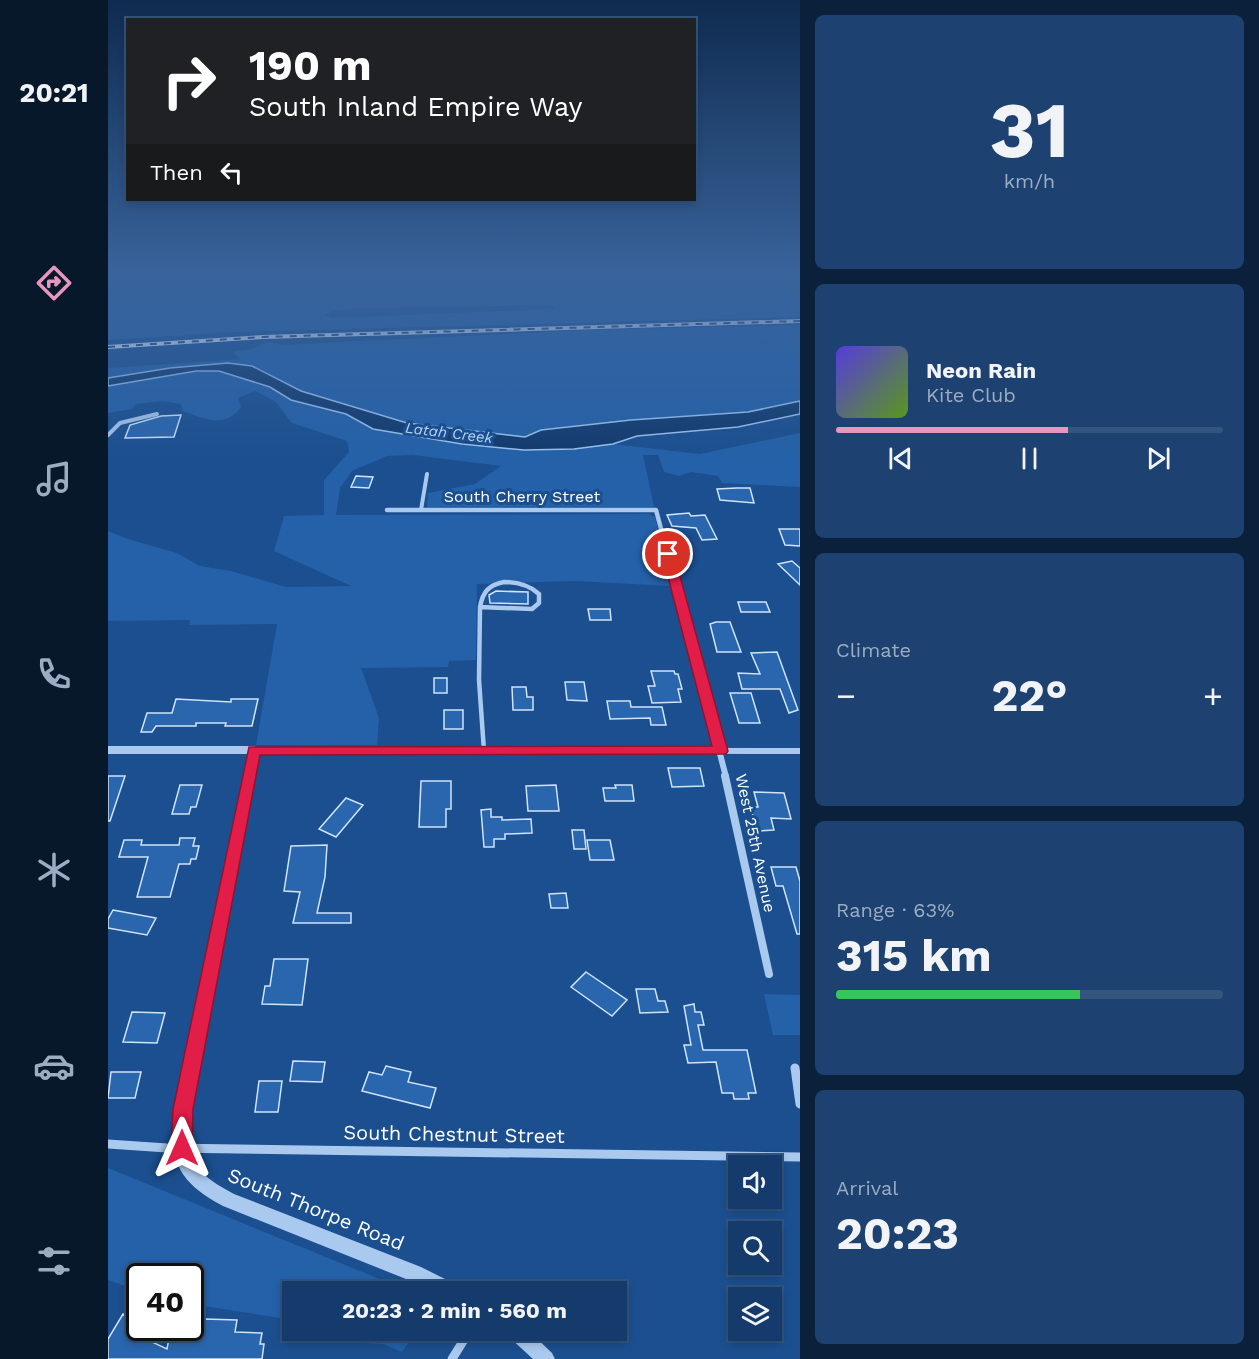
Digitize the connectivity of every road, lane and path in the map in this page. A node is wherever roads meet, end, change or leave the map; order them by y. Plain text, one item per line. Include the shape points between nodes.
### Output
1 (157, 414) dead end
2 (108, 435) edge
3 (427, 474) dead end
4 (387, 510) dead end
5 (422, 510) junction
6 (656, 510) joint
7 (480, 607) junction
8 (108, 750) edge
9 (254, 750) junction
10 (484, 751) junction
11 (720, 751) junction
12 (800, 751) edge
13 (769, 974) dead end
14 (795, 1068) dead end
15 (800, 1104) edge
16 (108, 1144) edge
17 (182, 1148) junction
18 (800, 1157) edge
19 (430, 1281) edge
20 (463, 1341) edge
21 (526, 1341) edge
22 (452, 1359) edge
23 (546, 1359) edge

1 - 2 lane via 120,423
3 - 5 lane
4 - 5 street, South Cherry Street
5 - 6 street, South Cherry Street
6 - 11 street, West 25th Avenue
7 - 7 lane via 488,589 504,584 530,586 539,594 540,600 532,609
7 - 10 lane via 479,680
8 - 9 street
9 - 10 street
9 - 17 street via 183,1109
10 - 11 street
11 - 12 street
11 - 13 street, West 25th Avenue
14 - 15 street
16 - 17 street, South Chestnut Street
17 - 18 street, South Chestnut Street
17 - 19 street, South Thorpe Road via 193,1177 215,1193
20 - 22 street
21 - 23 street

